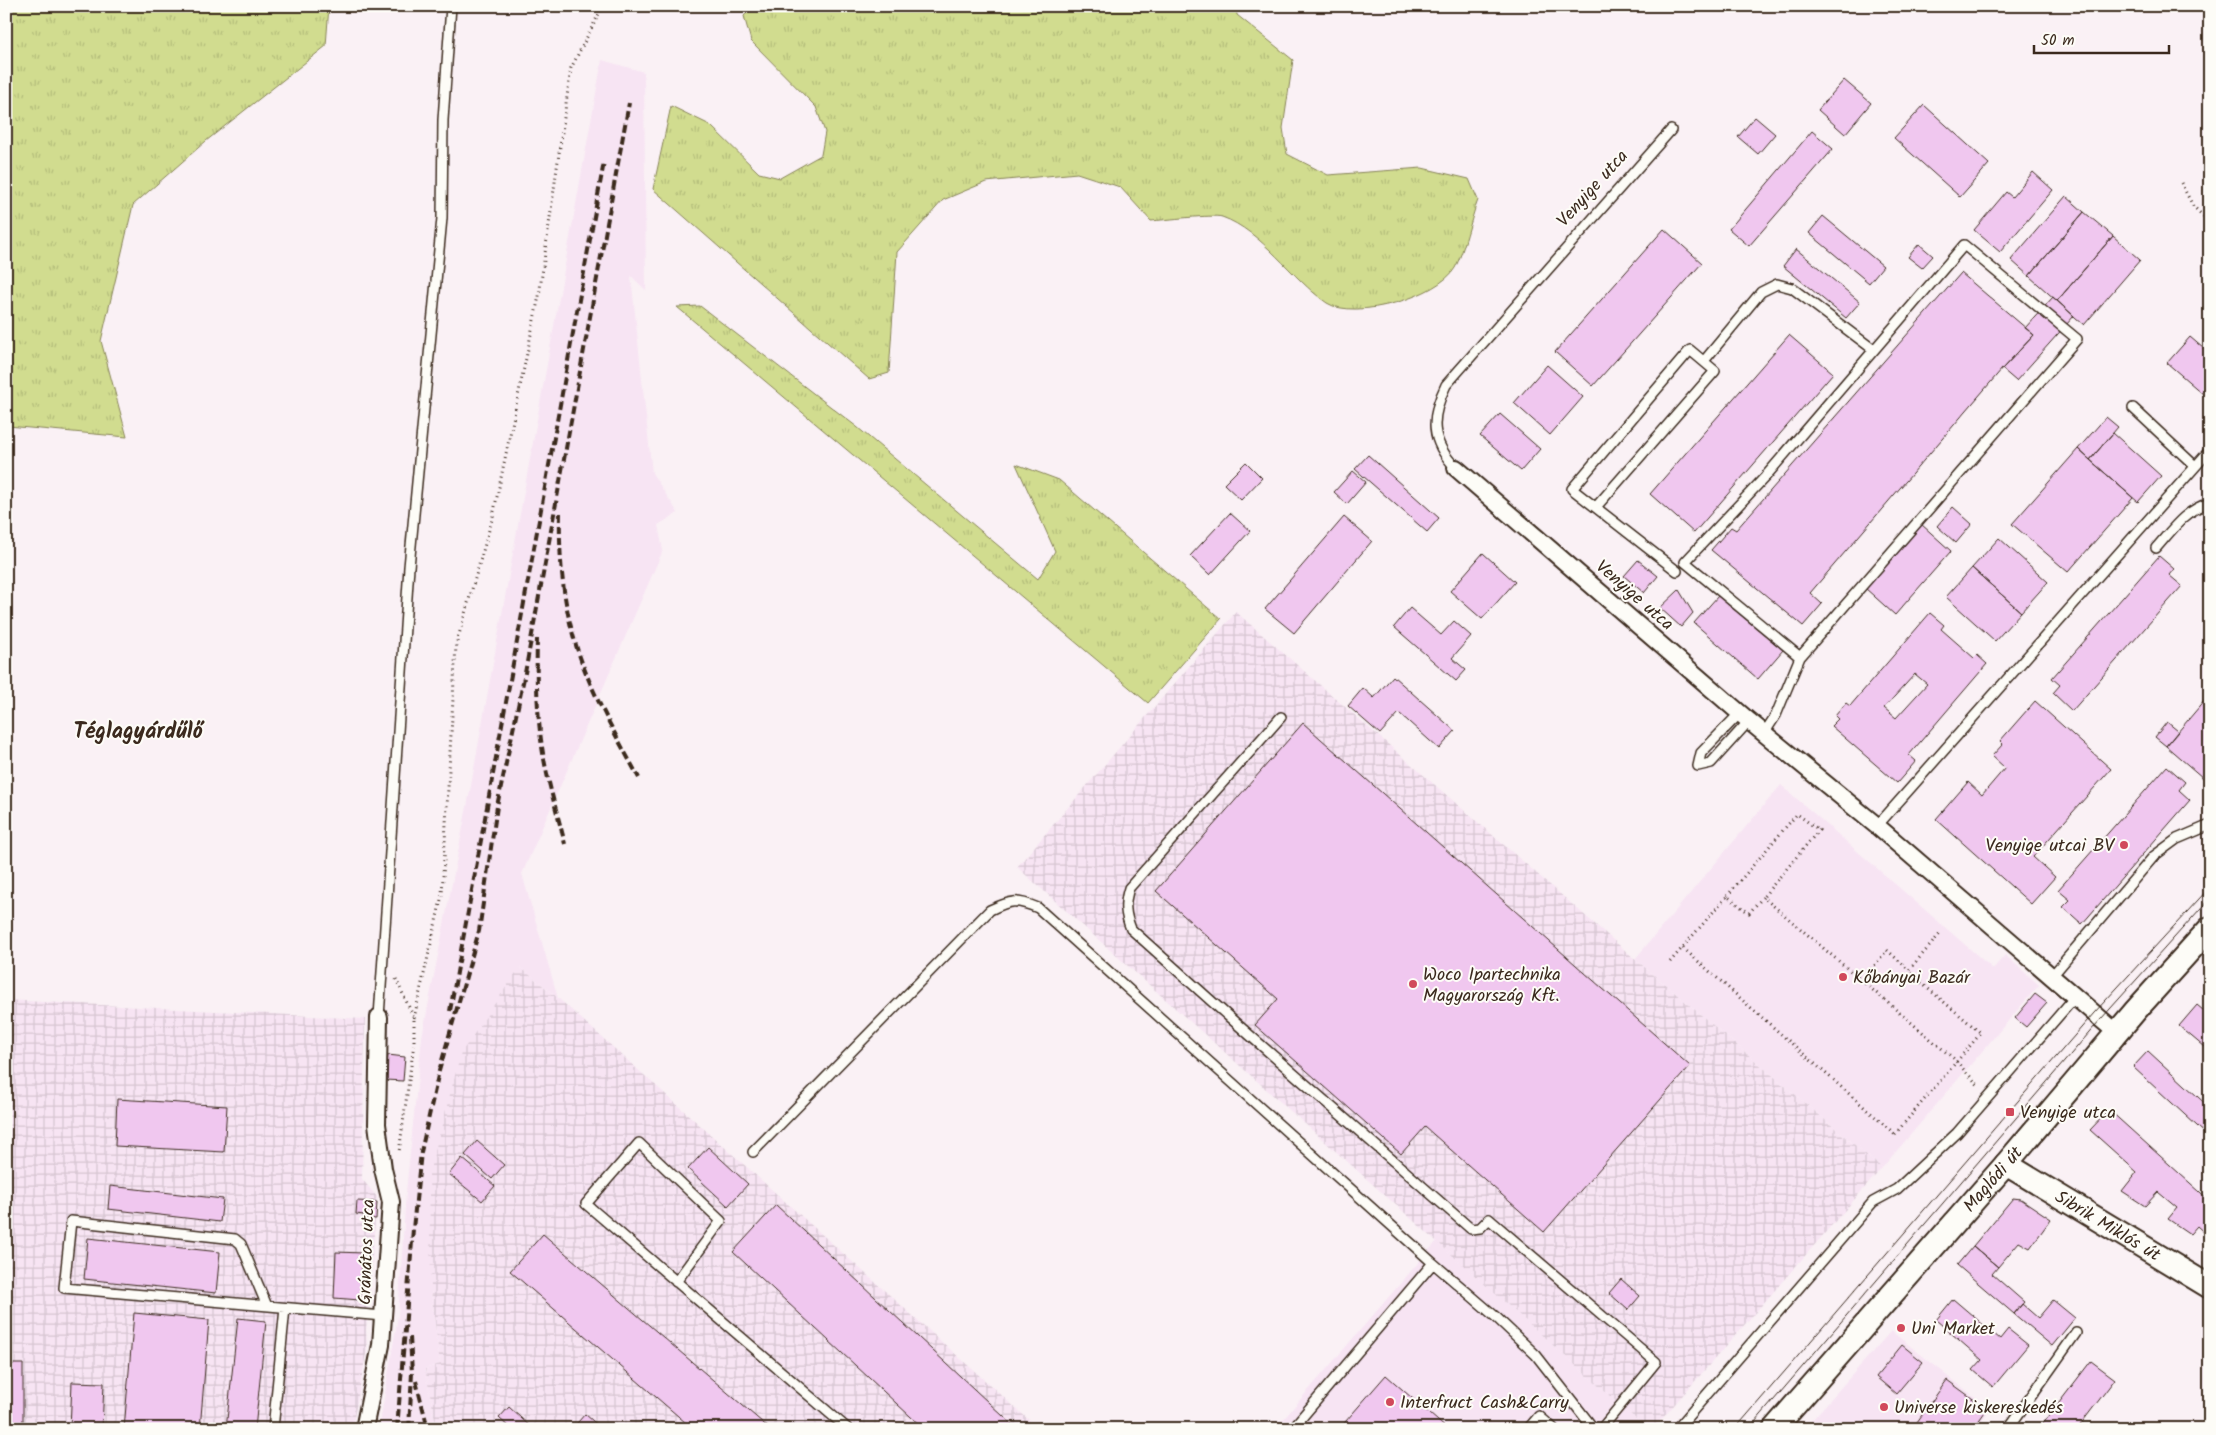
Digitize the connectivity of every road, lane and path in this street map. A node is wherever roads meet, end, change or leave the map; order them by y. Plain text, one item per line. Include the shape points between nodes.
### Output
1 (451, 6) edge
2 (603, 6) edge
3 (1671, 130) dead end
4 (2181, 183) dead end
5 (2210, 216) edge
6 (1874, 350) junction
7 (1704, 361) junction
8 (2133, 408) dead end
9 (2210, 450) edge
10 (2195, 466) junction
11 (1456, 468) joint
12 (2210, 503) edge
13 (1596, 507) junction
14 (2156, 548) dead end
15 (1677, 571) dead end
16 (1800, 657) junction
17 (1281, 717) dead end
18 (1744, 717) junction
19 (1765, 732) junction
20 (1877, 826) junction
21 (2210, 826) edge
22 (1728, 896) junction
23 (1763, 898) junction
24 (2210, 928) edge
25 (1940, 934) dead end
26 (1683, 948) junction
27 (1670, 962) dead end
28 (1909, 970) junction
29 (392, 971) dead end
30 (2052, 976) junction
31 (1862, 981) junction
32 (2075, 997) junction
33 (379, 1017) joint
34 (414, 1018) junction
35 (2117, 1033) junction
36 (1957, 1063) junction
37 (1990, 1096) junction
38 (752, 1152) dead end
39 (399, 1154) dead end
40 (2006, 1164) junction
41 (1433, 1263) junction
42 (2207, 1281) edge
43 (676, 1282) junction
44 (267, 1306) junction
45 (285, 1308) junction
46 (383, 1316) junction
47 (2076, 1333) dead end
48 (273, 1429) edge
49 (364, 1429) edge
50 (848, 1429) edge
51 (1292, 1429) edge
52 (1528, 1429) edge
53 (1554, 1429) edge
54 (1594, 1429) edge
55 (1601, 1429) edge
56 (1677, 1429) edge
57 (1774, 1429) edge
58 (2008, 1429) edge

1 - 33 lane via 443,120 442,218 409,567
2 - 34 path via 572,68 539,296 493,516 456,646 442,895
3 - 11 lane, Venyige utca via 1446,385 1436,409 1436,437 1438,445
4 - 5 path via 2193,206 2203,216
6 - 7 lane via 1792,288 1777,284 1761,292
6 - 16 lane via 1765,477 1685,562
6 - 16 lane via 1964,245 2077,339
7 - 13 lane via 1715,371
7 - 13 lane via 1690,350 1572,489
8 - 10 lane
9 - 10 lane
10 - 20 lane
11 - 18 street, Venyige utca
12 - 14 lane via 2189,512
13 - 15 lane
16 - 19 lane via 1776,715
17 - 55 lane via 1129,888 1125,915 1131,929 1471,1229 1480,1228 1489,1218 1656,1362
18 - 18 lane via 1702,753 1698,766 1712,763
18 - 19 street, Venyige utca
19 - 20 street, Venyige utca
20 - 30 street, Venyige utca
21 - 30 lane via 2177,839 2154,856
22 - 23 path via 1749,914
22 - 23 path via 1797,814 1819,830
22 - 26 path
23 - 31 path
24 - 35 street, Maglódi út
25 - 28 path
26 - 27 path
26 - 36 path via 1896,1135
28 - 31 path via 1887,950
28 - 36 path via 1912,976 1982,1033
29 - 34 path
30 - 32 street, Venyige utca
31 - 36 path
32 - 35 street, Venyige utca
32 - 37 lane
33 - 46 street, Gránátos utca via 377,1124 382,1169 391,1202
34 - 39 path via 414,1044
35 - 40 street, Maglódi út
36 - 37 path
37 - 56 lane via 1957,1133 1897,1189 1873,1202
38 - 41 lane via 990,910 1005,903 1022,901 1038,908
40 - 42 street, Sibrik Miklós út
40 - 57 street, Maglódi út
41 - 51 lane
41 - 54 lane via 1536,1355
43 - 43 lane via 586,1204 639,1143 721,1221
43 - 50 lane
44 - 44 lane via 241,1244 235,1239 71,1221 64,1288
44 - 45 lane
45 - 46 lane
45 - 48 lane
46 - 49 street, Gránátos utca via 381,1344
47 - 58 lane
52 - 53 lane via 1539,1416

